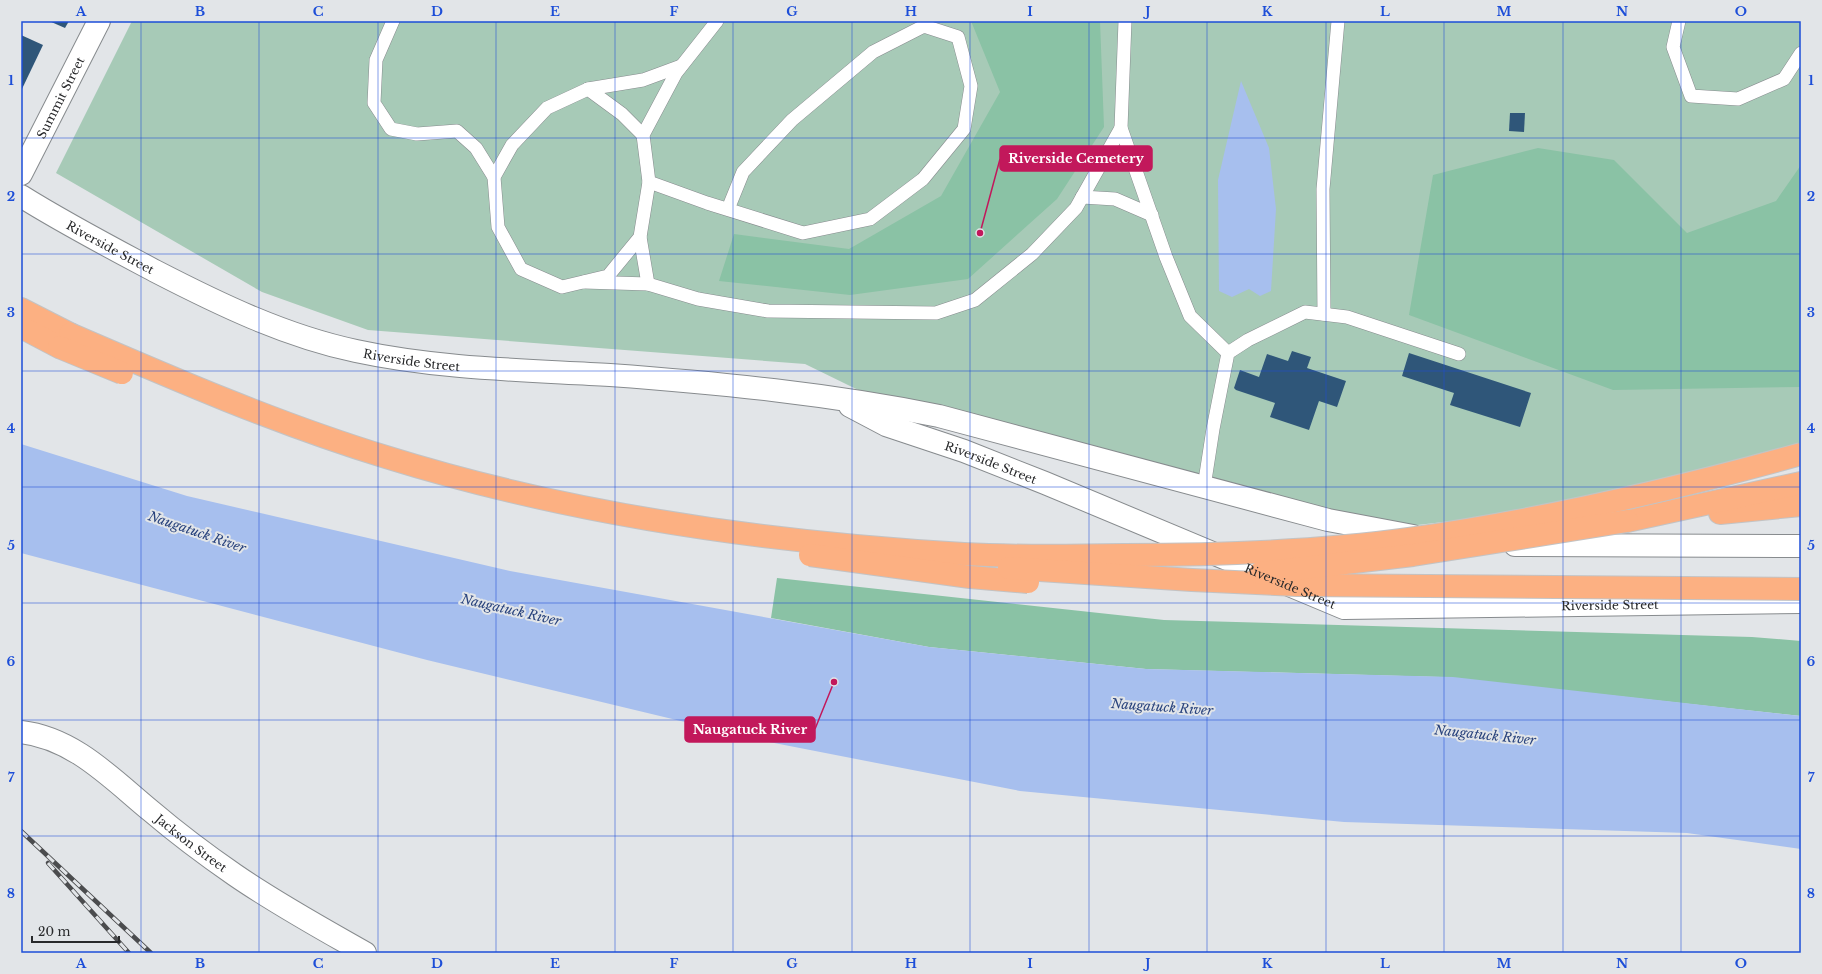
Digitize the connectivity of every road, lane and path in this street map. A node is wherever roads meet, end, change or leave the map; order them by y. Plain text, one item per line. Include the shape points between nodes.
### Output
1 (99, 21) edge
2 (393, 21) edge
3 (717, 21) edge
4 (1338, 21) edge
5 (1680, 21) edge
6 (1123, 23) edge
7 (1801, 53) edge
8 (681, 66) junction
9 (588, 89) junction
10 (1121, 128) junction
11 (642, 135) junction
12 (21, 174) edge
13 (494, 177) junction
14 (649, 182) junction
15 (21, 196) edge
16 (1082, 197) junction
17 (728, 209) junction
18 (1152, 215) junction
19 (640, 237) junction
20 (584, 282) junction
21 (648, 284) junction
22 (21, 309) edge
23 (1324, 314) junction
24 (21, 327) edge
25 (1228, 353) junction
26 (1459, 354) dead end
27 (837, 399) junction
28 (1801, 454) edge
29 (1801, 483) edge
30 (1204, 487) junction
31 (1801, 505) edge
32 (607, 511) junction
33 (1627, 521) junction
34 (1801, 546) edge
35 (1192, 580) junction
36 (1801, 589) edge
37 (1801, 602) edge
38 (21, 732) edge
39 (365, 953) edge

1 - 12 street, Summit Street
2 - 13 lane via 376,60 374,103 382,116 391,129 416,134 457,131 476,148
3 - 8 lane
4 - 23 lane via 1323,189
5 - 7 lane via 1673,48 1691,96 1738,99 1784,79
6 - 10 lane
8 - 9 lane via 643,80
8 - 11 lane
9 - 11 lane via 622,114
9 - 13 lane via 547,108 512,145
10 - 16 lane
10 - 18 lane
11 - 14 lane
13 - 20 lane via 498,227 521,269 562,287
14 - 17 lane
14 - 19 lane
15 - 27 street, Riverside Street via 200,294 299,335 355,351 468,366 696,381
16 - 18 lane via 1115,199
16 - 21 lane via 1076,208 1032,254 975,300 936,313 768,311 698,299
17 - 17 lane via 803,233 870,219 923,179 964,129 971,86 958,37 924,26 873,52 786,125 743,172
18 - 25 lane via 1190,316
19 - 20 lane via 608,276
19 - 21 lane
20 - 21 lane
22 - 32 highway, bridge via 70,334 280,421 387,457 493,486
23 - 25 lane via 1305,312 1248,340
23 - 26 lane via 1347,317
24 - 35 highway, bridge via 59,347 230,416 405,473 730,536 831,551 972,565
25 - 30 lane
27 - 30 street, Riverside Street via 939,416
27 - 37 street, Riverside Street via 886,425 964,451 1045,483 1344,608
28 - 32 highway, bridge via 1688,485 1520,521 1405,539 1297,550 1191,555 969,554 849,546 724,531
29 - 33 highway
30 - 34 street, Riverside Street via 1328,520 1392,533 1452,541 1513,545
31 - 33 highway
32 - 37 highway, bridge via 722,540 970,578 1296,597
33 - 35 highway, bridge via 1413,555
35 - 36 highway, bridge via 1297,585
38 - 39 street, Jackson Street via 58,743 90,760 169,825 236,875 283,906

